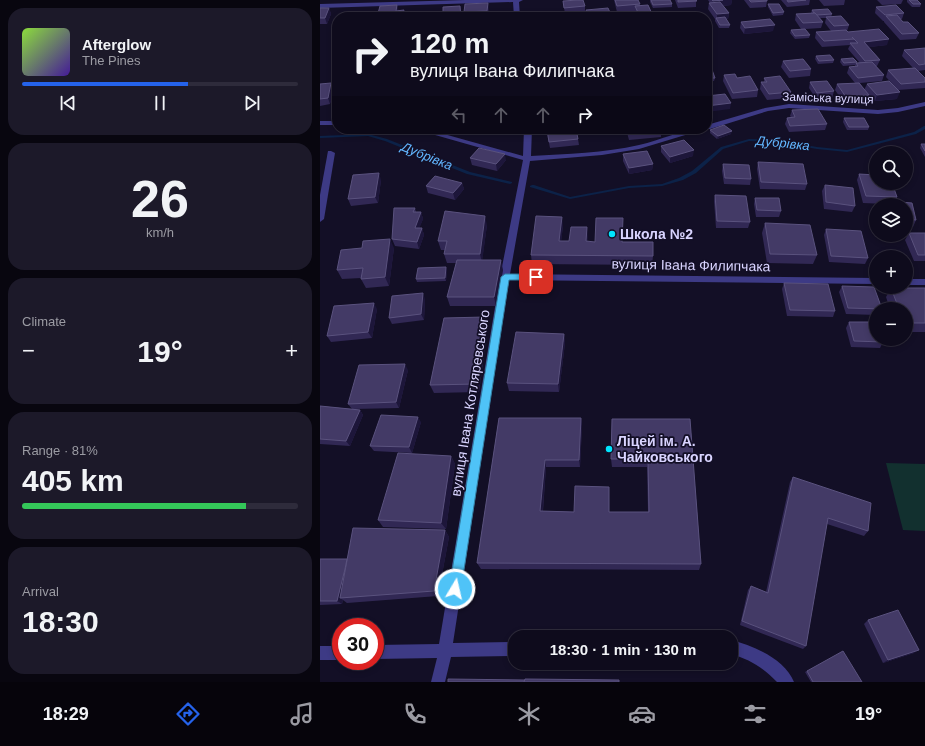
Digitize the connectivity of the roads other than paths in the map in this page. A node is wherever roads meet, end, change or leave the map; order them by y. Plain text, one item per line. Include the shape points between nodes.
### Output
1 (501, 0) edge
2 (516, 0) edge
3 (520, 0) edge
4 (320, 6) edge
5 (517, 12) edge
6 (925, 104) edge
7 (320, 123) edge
8 (332, 123) edge
9 (712, 126) edge
10 (436, 134) edge
11 (528, 134) edge
12 (684, 134) edge
13 (331, 153) dead end
14 (527, 159) junction
15 (320, 219) edge
16 (505, 277) junction
17 (869, 281) edge
18 (913, 282) edge
19 (925, 282) edge
20 (738, 648) edge
21 (508, 650) edge
22 (332, 652) edge
23 (384, 652) edge
24 (444, 652) junction
25 (320, 653) edge
26 (438, 682) edge
27 (787, 682) edge

1 - 2 street
1 - 4 street
2 - 3 street
2 - 5 street
6 - 9 street, Заміська вулиця via 878,112 789,106 767,109
7 - 8 street
10 - 14 street
11 - 14 street, вулиця Івана Котляревського
12 - 14 street via 640,147
13 - 15 street
14 - 16 street, вулиця Івана Котляревського
16 - 17 street, вулиця Івана Филипчака
16 - 24 street, вулиця Івана Котляревського
18 - 19 street
20 - 27 street via 746,650 776,668
21 - 24 street
22 - 25 street
23 - 24 street
24 - 26 street, вулиця Івана Котляревського

